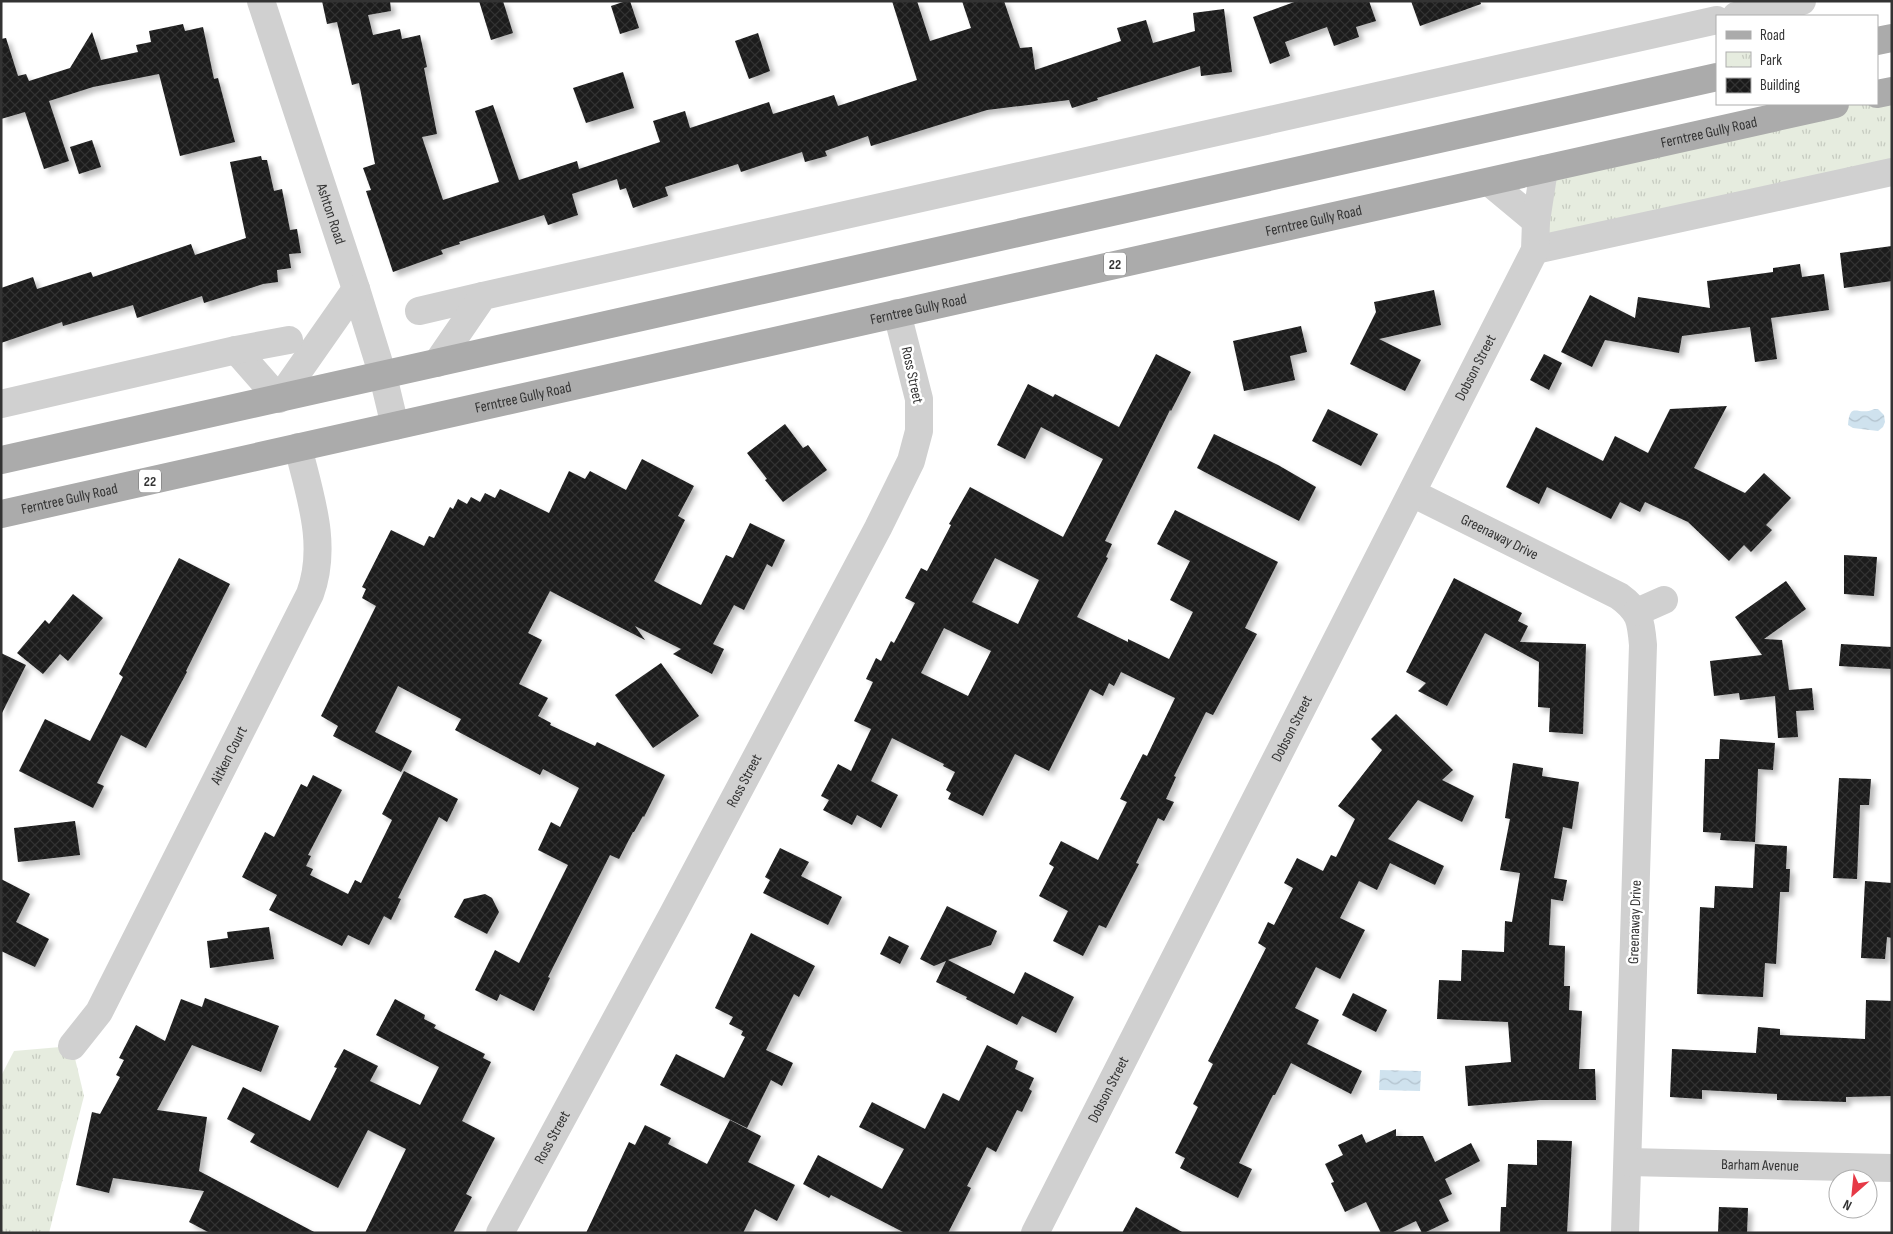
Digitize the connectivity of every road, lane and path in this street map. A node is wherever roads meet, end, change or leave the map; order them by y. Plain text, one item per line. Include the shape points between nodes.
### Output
1 (1802, 1) edge
2 (261, 2) edge
3 (1740, 15) edge
4 (1716, 20) edge
5 (1892, 38) edge
6 (1878, 41) edge
7 (1716, 77) edge
8 (1892, 91) edge
9 (1878, 94) edge
10 (1831, 105) edge
11 (1544, 169) junction
12 (1892, 172) edge
13 (1489, 182) junction
14 (1536, 221) junction
15 (1535, 250) junction
16 (356, 289) junction
17 (483, 296) junction
18 (419, 311) dead end
19 (898, 314) junction
20 (290, 340) dead end
21 (236, 350) junction
22 (437, 363) junction
23 (383, 376) junction
24 (279, 399) junction
25 (1, 404) edge
26 (395, 426) junction
27 (298, 447) junction
28 (1, 460) edge
29 (1412, 493) junction
30 (1, 514) edge
31 (1664, 600) dead end
32 (1637, 612) junction
33 (72, 1046) dead end
34 (1628, 1162) junction
35 (1892, 1168) edge
36 (500, 1233) edge
37 (1035, 1233) edge
38 (1625, 1233) edge

1 - 3 street
2 - 16 street, Ashton Road
4 - 17 street
5 - 6 main road
7 - 22 main road
8 - 9 main road
10 - 11 main road, Ferntree Gully Road / 22
11 - 13 main road, Ferntree Gully Road / 22
11 - 14 street, Dobson Street
12 - 15 street
13 - 14 street
13 - 19 main road, Ferntree Gully Road / 22
14 - 15 street, Dobson Street
15 - 29 street, Dobson Street
16 - 23 street, Ashton Road
16 - 24 street
17 - 18 street
17 - 22 street
19 - 26 main road, Ferntree Gully Road / 22
19 - 36 street, Ross Street via 919,400 919,431 911,461 677,906
20 - 21 street
21 - 24 street
21 - 25 street
22 - 23 main road
23 - 24 main road
23 - 26 street, Ashton Road
24 - 28 main road
26 - 27 main road, Ferntree Gully Road / 22
27 - 30 main road, Ferntree Gully Road / 22
27 - 33 street, Aitken Court via 318,540 319,561 310,594 99,1012
29 - 32 street, Greenaway Drive via 1620,596
29 - 37 street, Dobson Street
31 - 32 street
32 - 34 street, Greenaway Drive via 1643,645
34 - 35 street, Barham Avenue
34 - 38 street, Greenaway Drive

